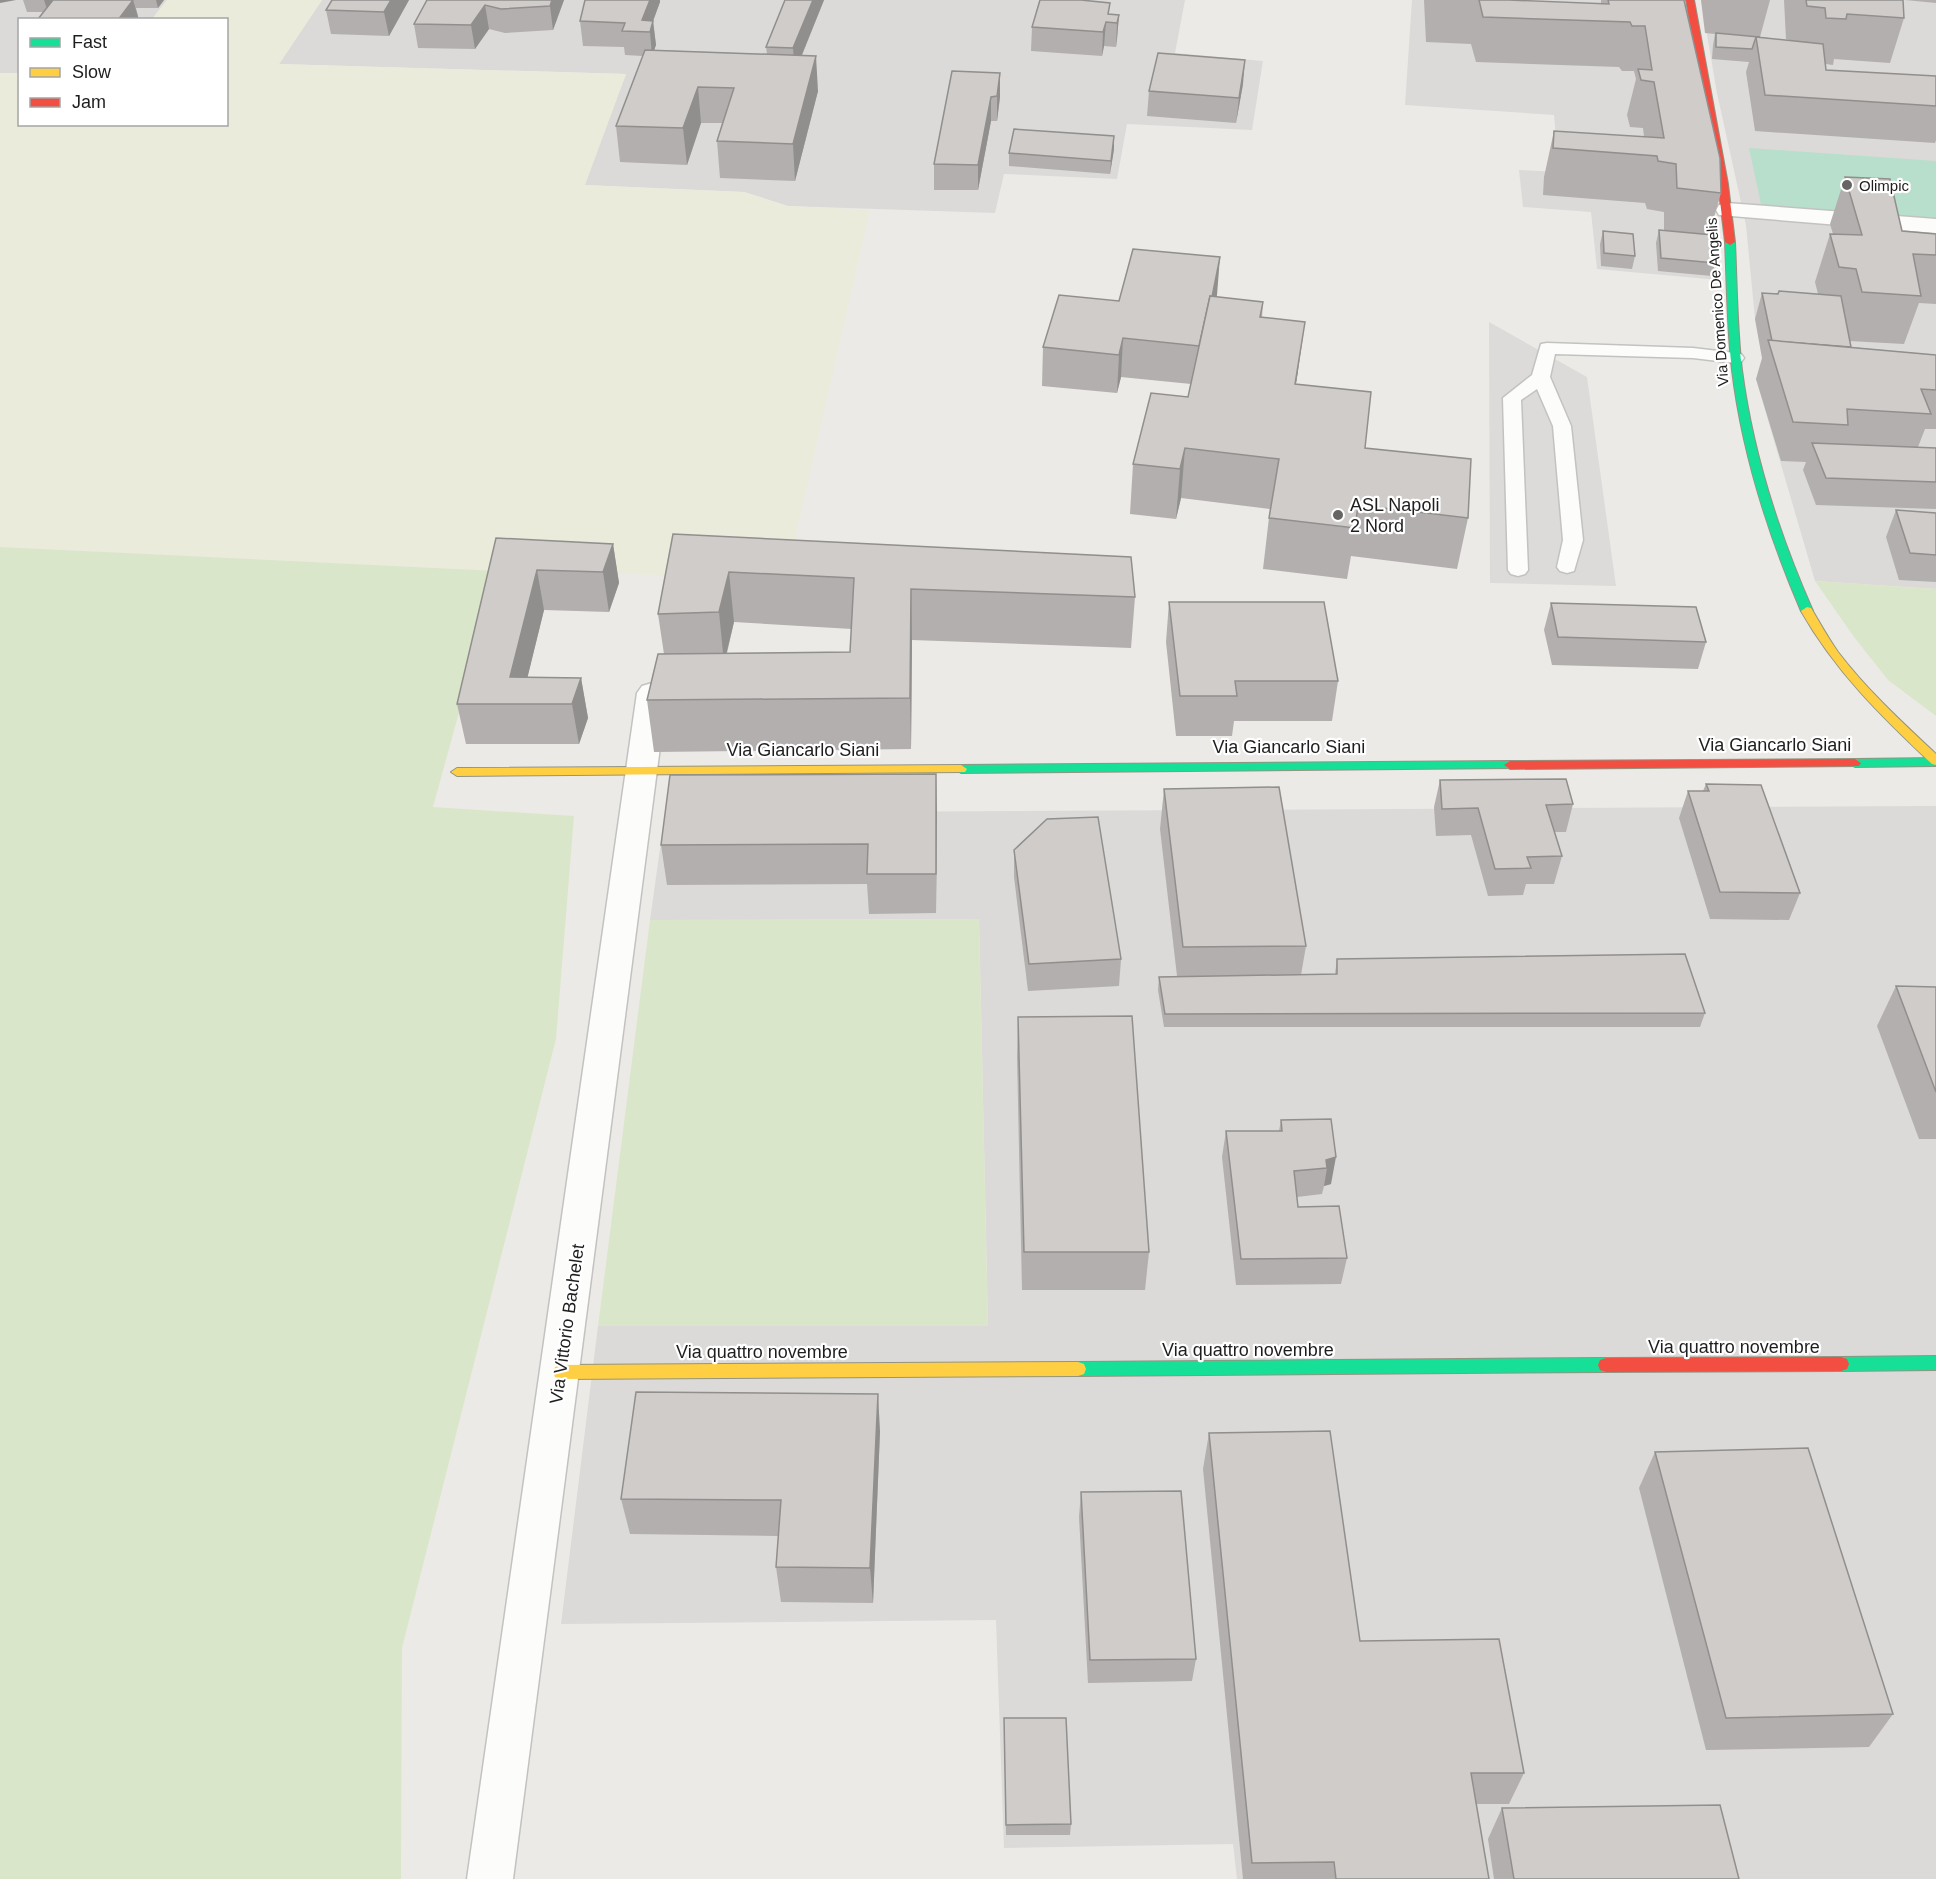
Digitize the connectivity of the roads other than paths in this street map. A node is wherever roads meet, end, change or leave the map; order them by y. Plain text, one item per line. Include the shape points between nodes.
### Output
1 (1690, 0) edge
2 (1727, 210) junction
3 (1936, 226) edge
4 (1736, 365) junction
5 (1760, 375) dead end
6 (1541, 377) junction
7 (1567, 567) dead end
8 (1518, 570) dead end
9 (652, 693) edge
10 (1936, 761) edge
11 (641, 770) junction
12 (457, 772) dead end
13 (1936, 1363) edge
14 (561, 1372) junction
15 (490, 1879) edge

1 - 2 street, Via Domenico De Angelis
2 - 3 street
2 - 4 street, Via Domenico De Angelis
4 - 5 lane
4 - 6 lane via 1693,353 1547,348
4 - 10 street, Via Domenico De Angelis via 1750,450 1771,520 1804,605 1824,642 1874,701
6 - 7 lane via 1563,426 1573,540
6 - 8 lane via 1512,398
9 - 11 street, Via Vittorio Bachelet
10 - 11 street, Via Giancarlo Siani
11 - 12 street, Via Giancarlo Siani
11 - 14 street, Via Vittorio Bachelet
13 - 14 street, Via quattro novembre
14 - 15 street, Via Vittorio Bachelet

